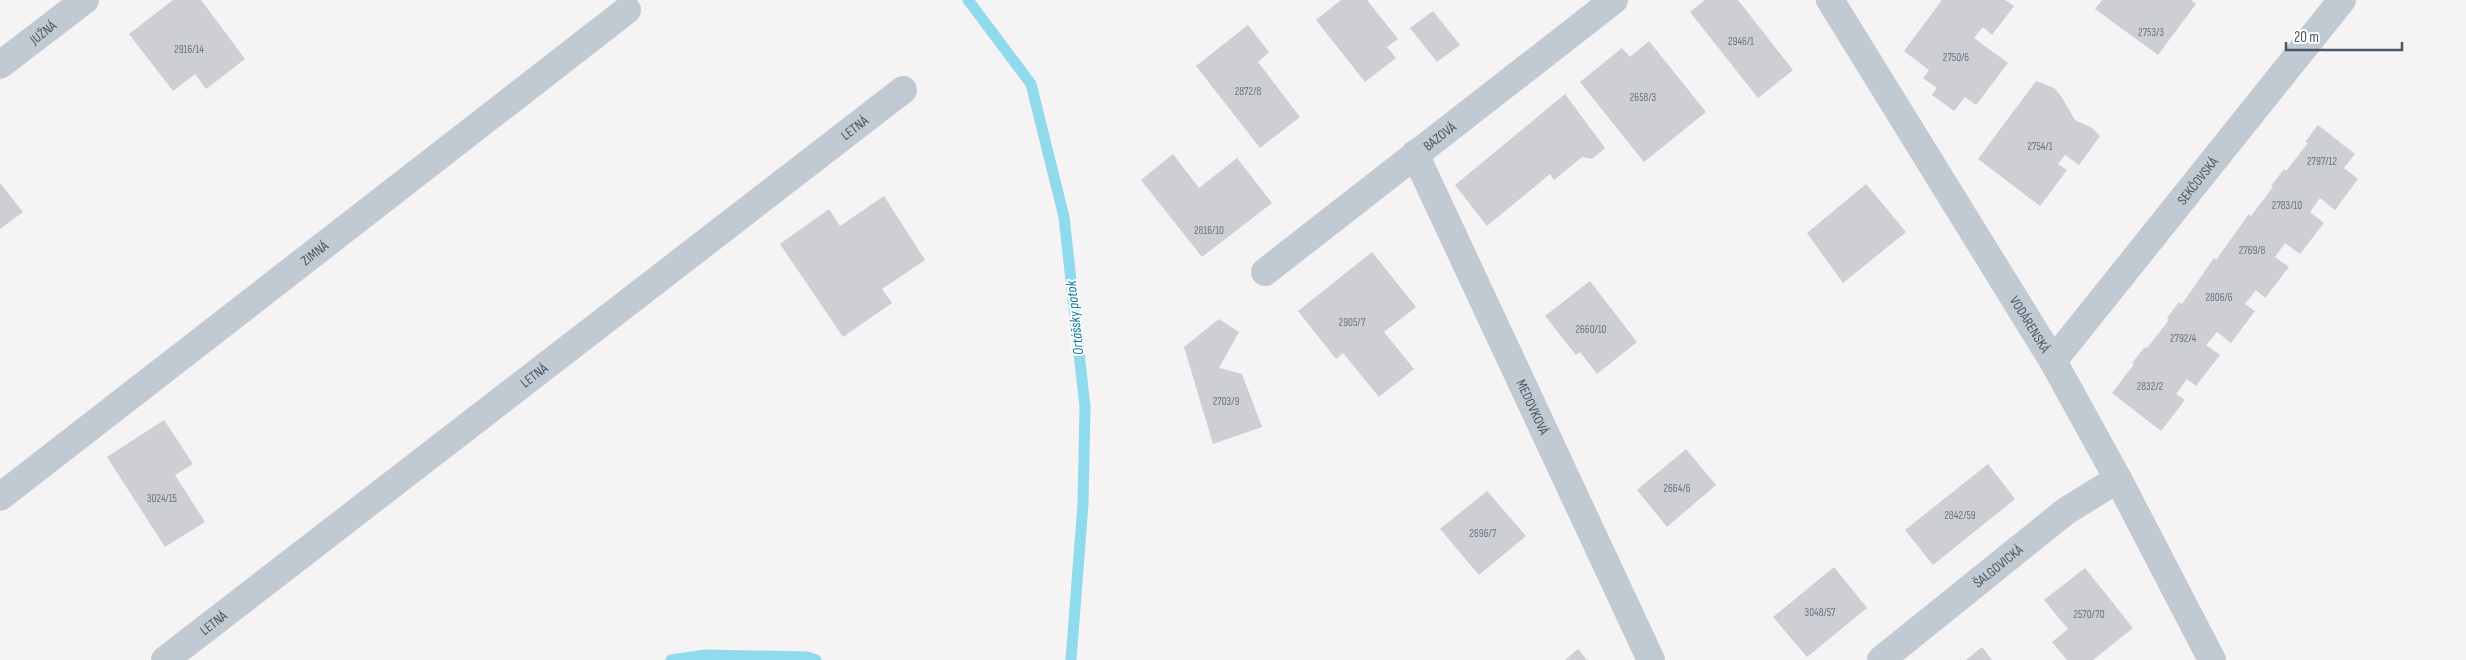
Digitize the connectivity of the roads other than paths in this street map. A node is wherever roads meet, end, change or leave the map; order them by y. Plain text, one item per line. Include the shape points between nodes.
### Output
1 (85, 0) edge
2 (1614, 0) edge
3 (1830, 0) edge
4 (2342, 0) edge
5 (627, 10) dead end
6 (0, 65) edge
7 (903, 90) dead end
8 (1415, 154) junction
9 (1265, 272) dead end
10 (2053, 361) junction
11 (2118, 479) junction
12 (0, 496) edge
13 (166, 660) edge
14 (1650, 660) edge
15 (1881, 660) edge
16 (2212, 660) edge

1 - 6 street, JUŽNÁ
2 - 8 street, BAZOVÁ
3 - 10 street, VODÁRENSKÁ
4 - 10 street, SEKČOVSKÁ
5 - 12 street, ZIMNÁ
7 - 13 street, LETNÁ
8 - 9 street, BAZOVÁ
8 - 14 street, MEDOVKOVÁ
10 - 11 street, VODÁRENSKÁ
11 - 15 street, ŠALGOVICKÁ via 2066,510
11 - 16 street, VODÁRENSKÁ

